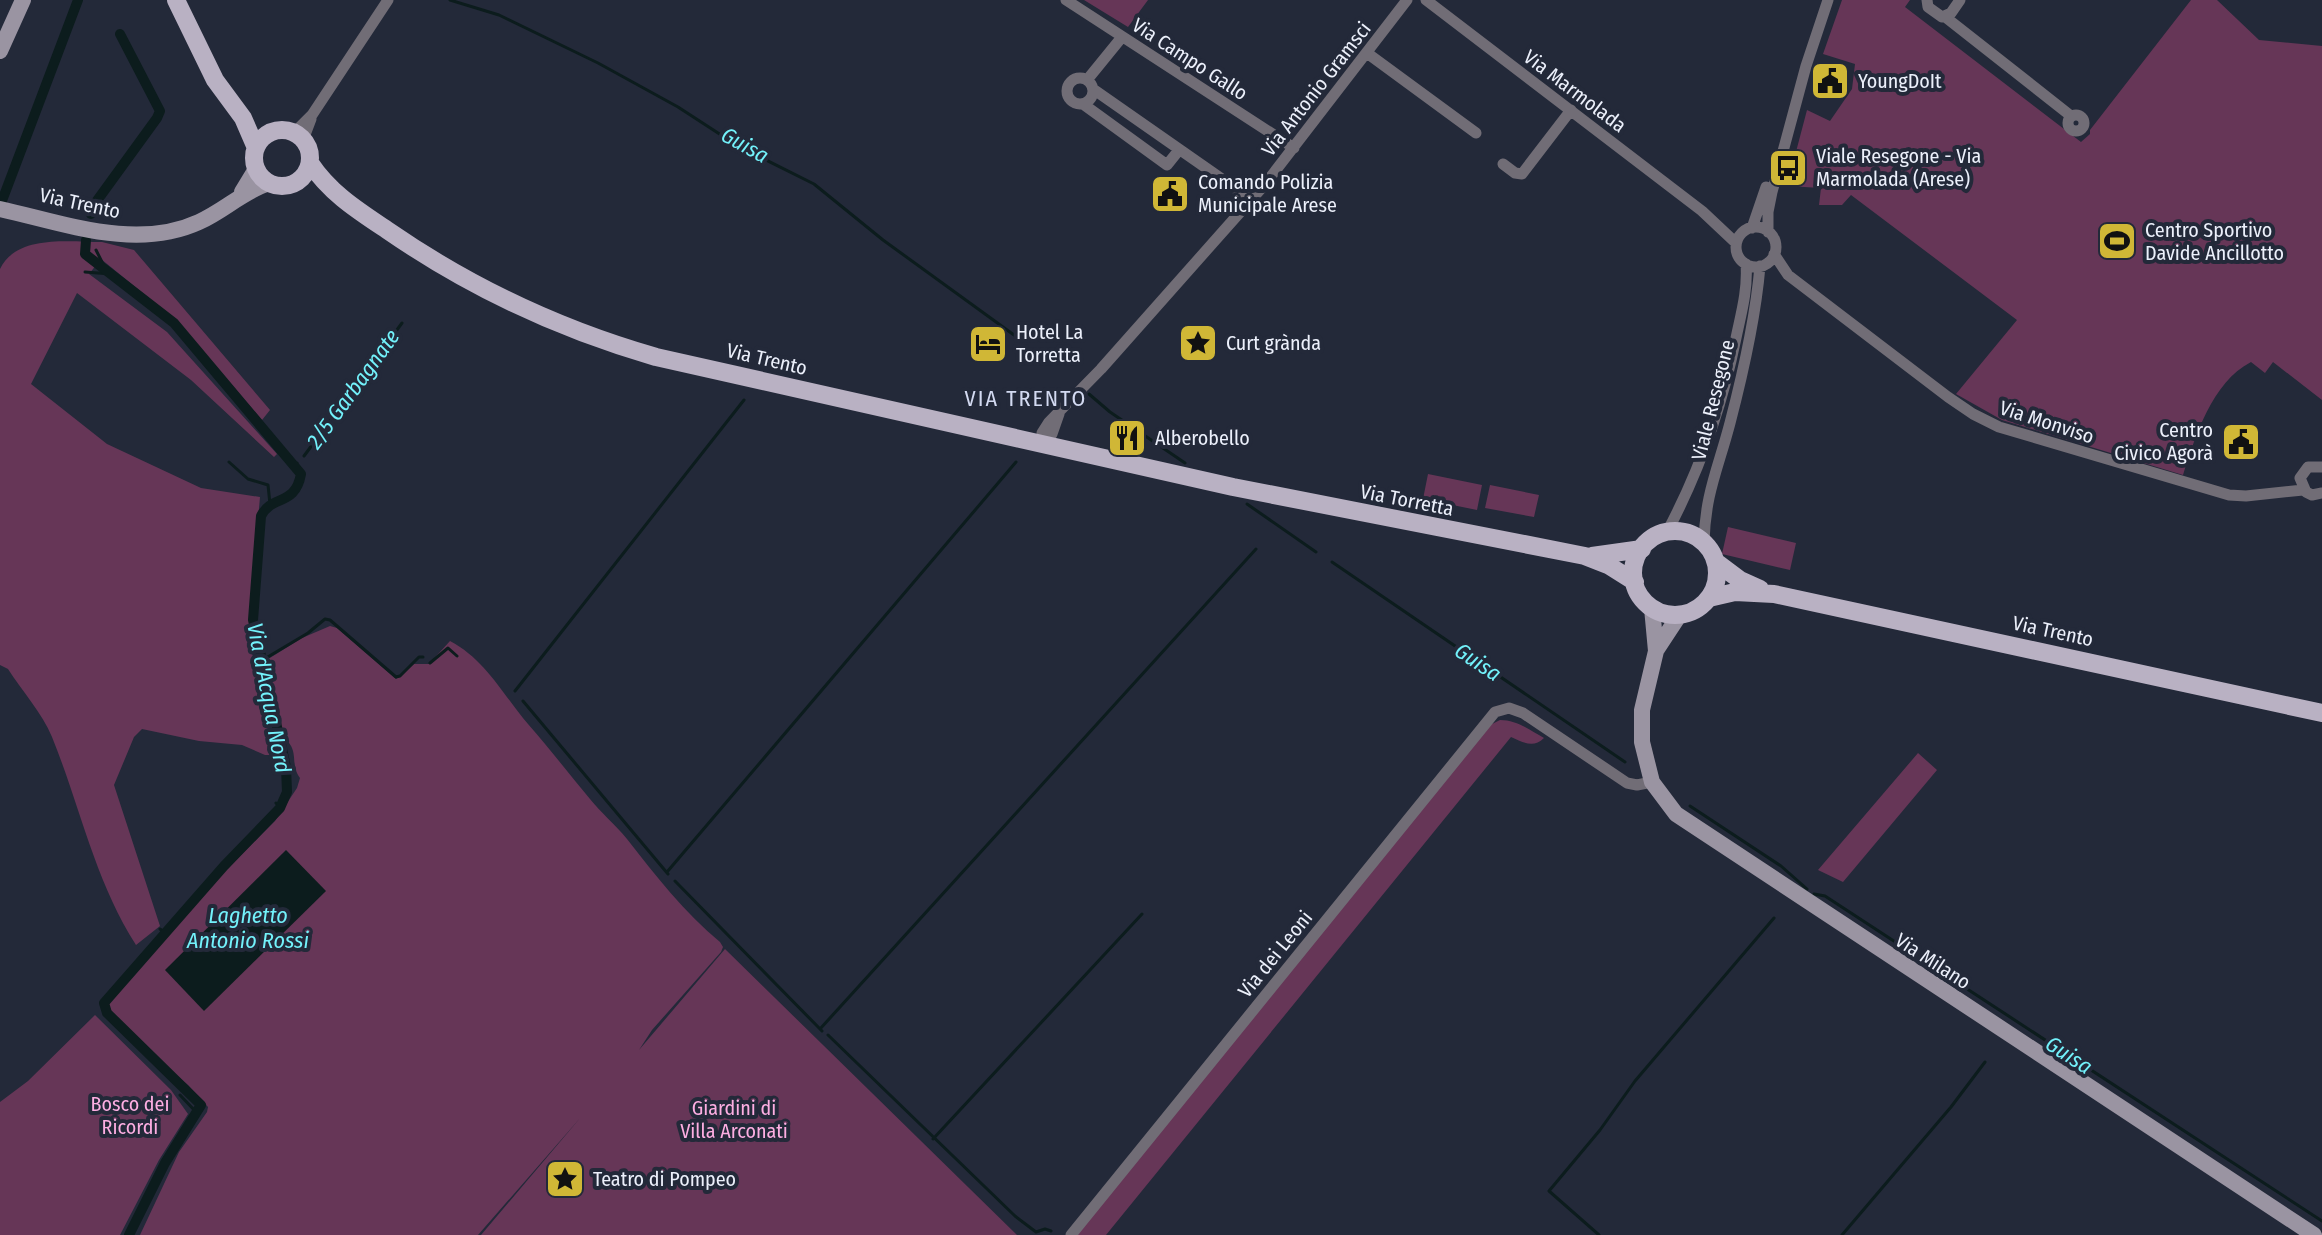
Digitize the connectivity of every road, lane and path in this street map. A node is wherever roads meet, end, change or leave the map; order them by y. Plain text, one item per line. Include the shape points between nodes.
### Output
1 (23, 0) edge
2 (176, 0) edge
3 (388, 0) edge
4 (1066, 0) edge
5 (1407, 0) edge
6 (1426, 0) edge
7 (1821, 0) edge
8 (1828, 0) edge
9 (1927, 0) edge
10 (1960, 0) edge
11 (1944, 16) junction
12 (1122, 37) junction
13 (0, 51) edge
14 (1367, 53) junction
15 (1090, 84) junction
16 (1083, 104) junction
17 (1571, 110) junction
18 (2071, 116) dead end
19 (243, 118) junction
20 (270, 133) junction
21 (1476, 133) dead end
22 (299, 137) junction
23 (256, 148) junction
24 (1294, 148) junction
25 (1179, 150) junction
26 (310, 163) junction
27 (1503, 164) dead end
28 (262, 176) junction
29 (297, 182) junction
30 (335, 195) junction
31 (1252, 200) junction
32 (4, 210) edge
33 (1702, 211) junction
34 (1748, 230) junction
35 (1768, 232) junction
36 (1736, 243) junction
37 (1774, 254) junction
38 (1746, 264) junction
39 (1762, 266) junction
40 (1788, 275) junction
41 (1042, 445) junction
42 (2322, 467) edge
43 (1221, 485) joint
44 (2298, 488) junction
45 (2322, 493) edge
46 (1667, 532) junction
47 (1704, 543) junction
48 (1642, 549) junction
49 (1585, 556) junction
50 (1716, 562) junction
51 (1635, 582) junction
52 (1751, 589) junction
53 (1709, 598) junction
54 (1652, 608) junction
55 (1680, 614) junction
56 (1656, 651) junction
57 (2322, 713) edge
58 (1652, 782) junction
59 (1071, 1235) edge
60 (2314, 1235) edge

1 - 13 street
2 - 19 main road via 215,80
3 - 22 street
4 - 12 street, Via Campo Gallo
5 - 14 street, Via Antonio Gramsci
6 - 17 street, Via Marmolada
7 - 34 street
8 - 35 street via 1772,192
9 - 11 street via 1929,8
10 - 11 street
11 - 18 street
12 - 15 street
12 - 24 street, Via Campo Gallo
14 - 21 street
14 - 24 street, Via Antonio Gramsci
15 - 16 street via 1092,96
15 - 16 street via 1074,80 1068,88 1072,101
15 - 25 street
16 - 25 street via 1167,165
17 - 27 street via 1522,174
17 - 33 street, Via Marmolada
19 - 20 main road
19 - 23 main road
20 - 22 main road via 286,131
20 - 23 main road
22 - 26 main road, Via Trento
23 - 28 main road
24 - 31 street, Via Antonio Gramsci
25 - 31 street
26 - 29 main road
26 - 30 main road, Via Trento
28 - 29 main road, Via Trento via 286,186
28 - 32 street, Via Trento via 201,222 146,235
29 - 30 main road, Via Trento
30 - 41 main road, Via Trento via 468,282 588,336 656,357
31 - 41 street, Via Antonio Gramsci via 1060,414
33 - 34 street, Via Marmolada
33 - 36 street, Via Marmolada
34 - 35 street
34 - 36 street
35 - 37 street
36 - 38 street via 1737,255
37 - 39 street
37 - 40 street, Via Monviso
38 - 39 street
38 - 46 street, Viale Resegone via 1746,291 1718,417
39 - 40 street, Via Monviso
39 - 47 street, Viale Resegone via 1734,408 1709,491
40 - 44 street, Via Monviso via 1948,397 1999,427 2223,493 2246,496
41 - 43 main road, Via Trento
42 - 44 street via 2308,467
43 - 49 main road, Via Torretta
44 - 45 street
46 - 47 main road via 1687,533
46 - 48 main road
47 - 50 main road
48 - 49 main road, Via Torretta
48 - 51 main road
49 - 51 main road, Via Torretta
50 - 52 main road
50 - 53 main road
51 - 54 main road
52 - 53 main road
52 - 57 main road, Via Trento
53 - 55 main road
54 - 55 main road
54 - 56 street
55 - 56 street
56 - 58 street, Via Milano via 1641,726
58 - 59 street, Via dei Leoni via 1627,783 1514,709 1495,712
58 - 60 street, Via Milano via 1682,820

